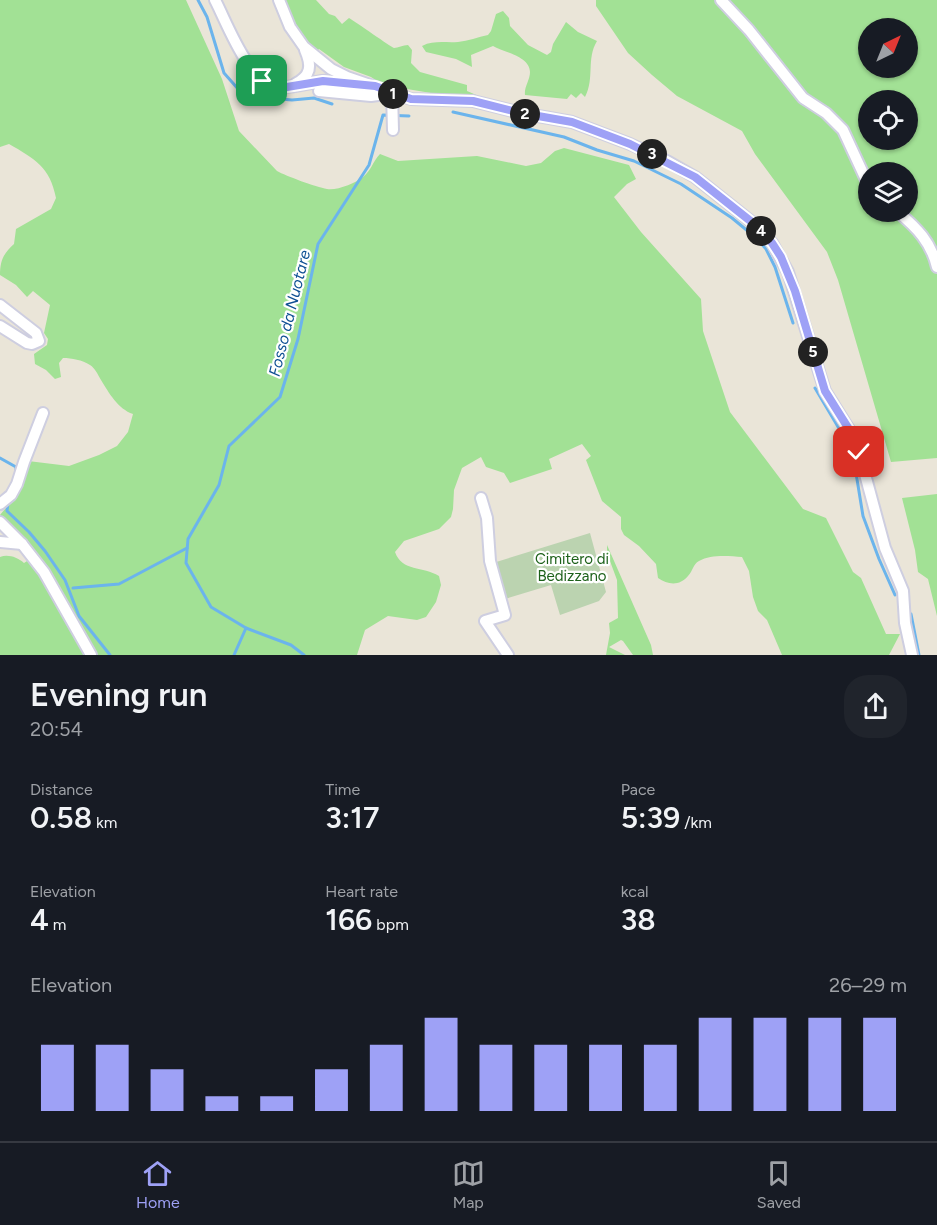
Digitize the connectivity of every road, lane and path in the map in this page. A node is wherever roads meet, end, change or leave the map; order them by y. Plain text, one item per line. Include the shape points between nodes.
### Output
1 (215, 0) edge
2 (279, 0) edge
3 (721, 0) edge
4 (304, 47) junction
5 (375, 86) junction
6 (290, 87) junction
7 (319, 91) dead end
8 (392, 93) junction
9 (393, 130) dead end
10 (858, 162) edge
11 (910, 222) edge
12 (937, 267) edge
13 (0, 305) edge
14 (0, 327) edge
15 (43, 413) dead end
16 (481, 498) dead end
17 (0, 504) edge
18 (0, 522) edge
19 (0, 542) edge
20 (22, 544) junction
21 (91, 655) edge
22 (508, 655) edge
23 (912, 655) edge

1 - 6 street via 256,76 273,86
2 - 4 street
3 - 10 street via 803,98 843,130
4 - 5 street via 331,69
4 - 6 street via 309,60 307,75
5 - 6 street via 323,81
5 - 8 street
7 - 8 street via 371,96
8 - 9 street
8 - 23 street via 411,99 473,101 572,122 630,144 695,177 758,227 781,257 825,391 859,452 885,548 903,591
11 - 12 street via 927,241
13 - 14 street via 36,333 39,341 27,343
15 - 17 street via 17,484
16 - 22 street via 487,518 490,561 506,615 485,621
18 - 20 street
19 - 20 street
20 - 21 street via 44,572

